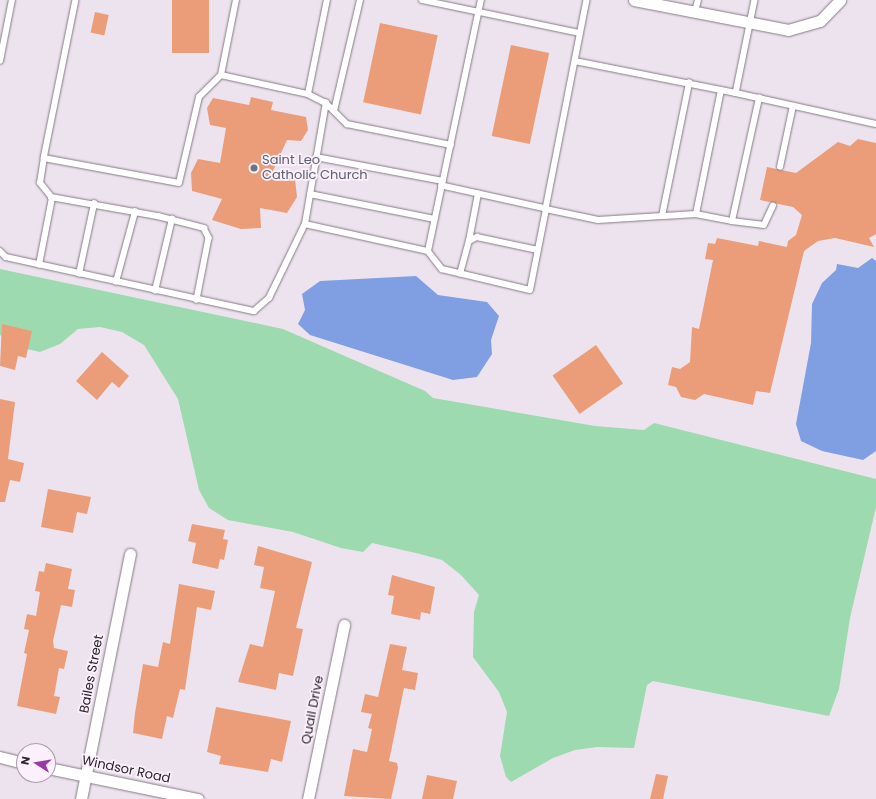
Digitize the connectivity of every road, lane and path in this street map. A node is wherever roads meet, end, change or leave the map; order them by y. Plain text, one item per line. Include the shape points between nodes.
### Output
1 (12, 0) edge
2 (76, 0) edge
3 (236, 0) edge
4 (327, 0) edge
5 (360, 0) edge
6 (422, 0) edge
7 (481, 0) edge
8 (587, 0) edge
9 (634, 0) edge
10 (698, 0) edge
11 (755, 0) edge
12 (840, 0) edge
13 (695, 12) junction
14 (478, 13) junction
15 (750, 23) junction
16 (580, 33) junction
17 (0, 61) edge
18 (575, 61) junction
19 (221, 75) junction
20 (689, 83) junction
21 (721, 90) junction
22 (736, 93) junction
23 (308, 94) junction
24 (759, 98) junction
25 (326, 103) junction
26 (794, 106) junction
27 (334, 111) junction
28 (876, 124) edge
29 (451, 145) junction
30 (316, 157) junction
31 (44, 158) junction
32 (780, 167) dead end
33 (443, 183) junction
34 (310, 194) junction
35 (478, 194) junction
36 (52, 197) junction
37 (94, 204) junction
38 (773, 206) dead end
39 (546, 208) junction
40 (135, 212) junction
41 (696, 214) junction
42 (662, 216) junction
43 (435, 219) junction
44 (172, 220) junction
45 (732, 221) junction
46 (304, 224) junction
47 (469, 241) junction
48 (538, 250) junction
49 (0, 251) edge
50 (428, 251) junction
51 (39, 265) junction
52 (79, 274) junction
53 (460, 274) junction
54 (116, 282) junction
55 (155, 291) junction
56 (197, 300) junction
57 (130, 554) dead end
58 (344, 625) dead end
59 (0, 758) edge
60 (16, 761) edge
61 (56, 770) edge
62 (86, 776) junction
63 (81, 799) edge
64 (198, 799) edge
65 (308, 799) edge

1 - 17 lane
2 - 31 lane
3 - 19 lane
4 - 23 lane
5 - 27 lane
6 - 14 lane
7 - 14 lane
8 - 16 lane
9 - 13 street
10 - 13 lane
11 - 15 lane
12 - 15 street via 820,21 803,28 788,30
13 - 15 street
14 - 16 lane
14 - 29 lane
15 - 22 lane
16 - 18 lane
18 - 20 lane
18 - 39 lane
19 - 23 lane
19 - 31 lane via 199,97 178,183
20 - 21 lane
20 - 42 lane
21 - 22 lane
21 - 41 lane
22 - 24 lane
23 - 25 lane
24 - 26 lane
24 - 45 lane
25 - 27 lane
25 - 30 lane
26 - 28 lane
26 - 32 lane
27 - 29 lane via 347,124
29 - 33 lane
30 - 33 lane
30 - 34 lane
31 - 36 lane via 40,183
33 - 35 lane
33 - 43 lane
34 - 43 lane
34 - 46 lane
35 - 39 lane
35 - 47 lane
36 - 37 lane
36 - 51 lane
37 - 40 lane
37 - 52 lane
38 - 45 lane via 764,225
39 - 42 lane via 598,220
39 - 48 lane
40 - 44 lane
40 - 54 lane
41 - 42 lane
41 - 45 lane
43 - 50 lane
44 - 55 lane
44 - 56 lane via 204,228 209,238
46 - 50 lane
46 - 56 lane via 269,298 254,312
47 - 48 lane via 476,237
47 - 53 lane
48 - 53 lane via 530,290
49 - 51 lane via 6,257
50 - 53 lane via 442,269
51 - 52 lane
52 - 54 lane
54 - 55 lane
55 - 56 lane
57 - 62 street, Bailes Street
58 - 65 street, Quail Drive
59 - 60 street
61 - 62 street, Windsor Road
62 - 63 street, Bailes Street
62 - 64 street, Windsor Road

